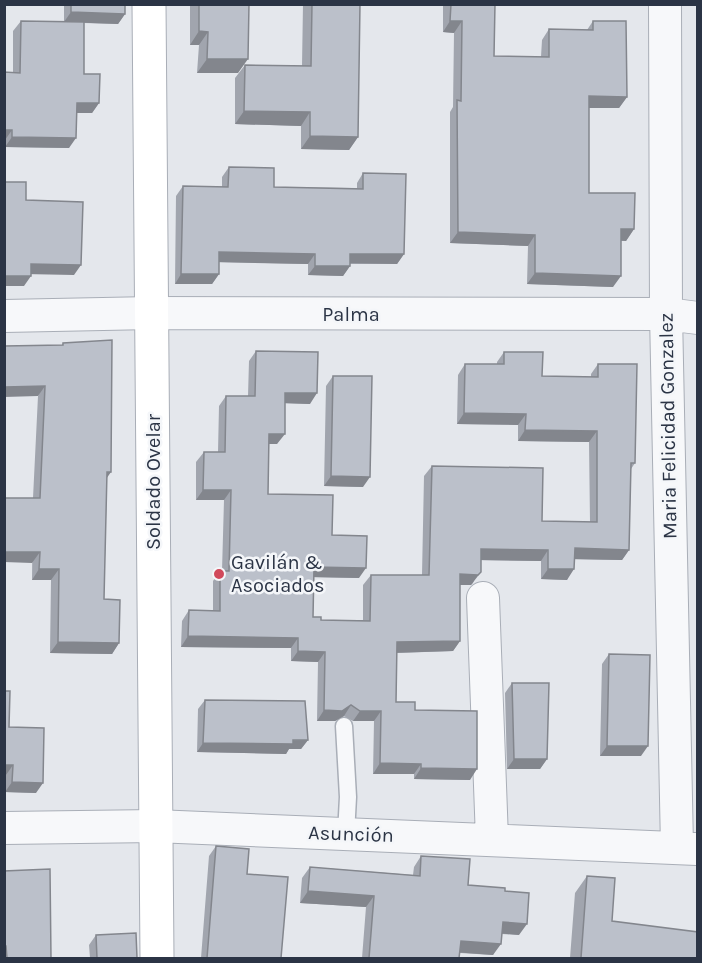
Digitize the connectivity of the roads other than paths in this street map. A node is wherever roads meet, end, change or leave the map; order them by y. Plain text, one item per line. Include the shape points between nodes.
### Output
1 (149, 4) edge
2 (665, 4) edge
3 (152, 313) junction
4 (666, 314) junction
5 (4, 316) edge
6 (698, 318) edge
7 (483, 598) dead end
8 (344, 726) edge
9 (155, 826) junction
10 (4, 828) edge
11 (346, 834) junction
12 (492, 839) junction
13 (687, 848) edge
14 (157, 958) edge

1 - 3 main road, Soldado Ovelar
2 - 4 street, Maria Felicidad Gonzalez
3 - 4 street, Palma
3 - 5 street, Palma
3 - 9 main road, Soldado Ovelar
4 - 6 street, Palma
4 - 13 street, Maria Felicidad Gonzalez
7 - 12 street
8 - 11 lane
9 - 10 street, Asunción
9 - 11 street, Asunción
9 - 14 main road, Soldado Ovelar
11 - 12 street, Asunción
12 - 13 street, Asunción

